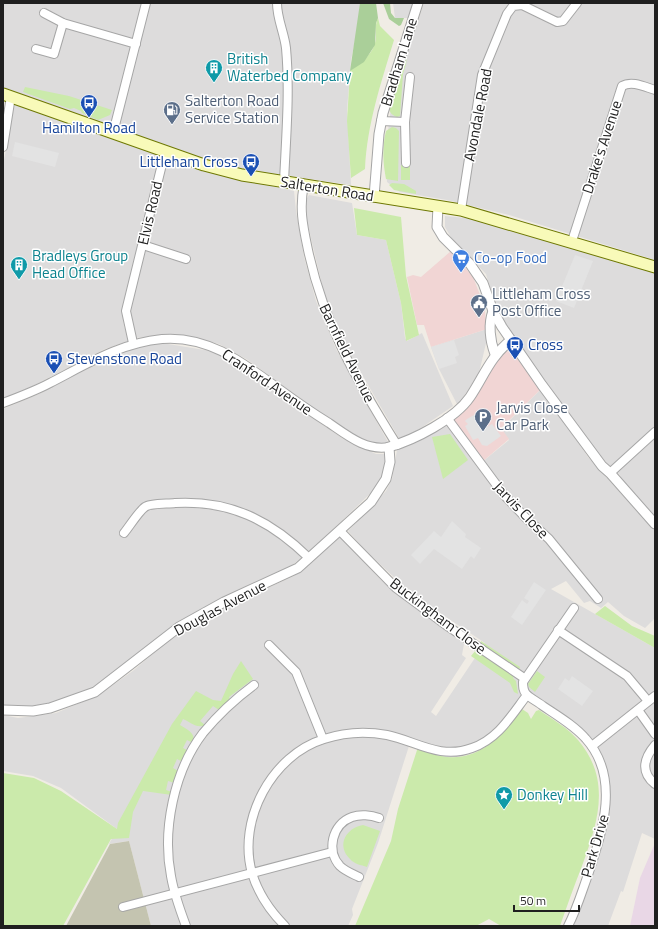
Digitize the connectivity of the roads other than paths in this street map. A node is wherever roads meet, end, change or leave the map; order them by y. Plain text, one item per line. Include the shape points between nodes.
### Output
1 (146, 3) edge
2 (277, 3) edge
3 (418, 3) edge
4 (577, 3) edge
5 (44, 13) dead end
6 (63, 23) junction
7 (136, 44) junction
8 (36, 49) dead end
9 (410, 77) dead end
10 (655, 90) edge
11 (7, 95) edge
12 (381, 121) junction
13 (405, 122) junction
14 (113, 133) junction
15 (3, 147) edge
16 (165, 152) junction
17 (406, 163) dead end
18 (284, 182) junction
19 (304, 184) junction
20 (374, 197) junction
21 (438, 206) junction
22 (461, 210) junction
23 (572, 241) junction
24 (143, 245) junction
25 (186, 259) dead end
26 (655, 267) edge
27 (493, 311) junction
28 (511, 340) junction
29 (133, 344) junction
30 (495, 354) junction
31 (3, 403) edge
32 (447, 418) junction
33 (655, 432) edge
34 (393, 446) junction
35 (610, 473) junction
36 (655, 524) edge
37 (340, 531) junction
38 (124, 533) dead end
39 (309, 558) junction
40 (598, 600) dead end
41 (574, 608) dead end
42 (558, 630) junction
43 (269, 645) dead end
44 (524, 678) junction
45 (254, 685) dead end
46 (527, 695) junction
47 (652, 699) edge
48 (3, 710) edge
49 (638, 710) junction
50 (655, 734) edge
51 (323, 739) junction
52 (655, 745) edge
53 (592, 746) junction
54 (655, 784) edge
55 (379, 818) dead end
56 (332, 852) junction
57 (252, 872) junction
58 (359, 877) dead end
59 (174, 894) junction
60 (123, 907) dead end
61 (186, 926) edge
62 (285, 926) edge
63 (568, 926) edge

1 - 7 street
2 - 18 street via 286,48 288,103
3 - 12 street, Bradham Lane
4 - 22 street, Avondale Road via 563,21 557,22 522,5 513,6 507,14 482,75
5 - 6 street
6 - 7 street
6 - 8 street via 54,54
7 - 14 street
9 - 13 street, Bradham Lane
10 - 23 street, Drake's Avenue via 634,83 622,86
11 - 14 main road, Salterton Road
11 - 15 street
12 - 13 street, Bradham Lane
12 - 20 street, Bradham Lane
13 - 17 street, Bradham Lane
14 - 16 main road, Salterton Road
16 - 18 main road, Salterton Road via 211,167
16 - 24 street, Elvis Road
18 - 19 main road, Salterton Road
19 - 20 main road, Salterton Road
19 - 34 street, Barnfield Avenue via 301,214 319,296 350,366
20 - 21 main road, Salterton Road
21 - 22 main road, Salterton Road
21 - 27 street via 437,227 443,237 470,264 483,283
22 - 23 main road, Salterton Road
23 - 26 main road, Salterton Road
24 - 25 street
24 - 29 street, Elvis Road via 126,311
27 - 28 street
27 - 30 street via 491,336
28 - 30 street, Cranford Avenue
28 - 35 street via 579,437
29 - 31 street, Cranford Avenue via 104,354 39,388
29 - 34 street, Cranford Avenue via 164,339 205,344 253,369 360,443 379,449
30 - 32 street, Cranford Avenue via 463,406
32 - 34 street, Cranford Avenue via 410,440
32 - 40 street, Jarvis Close via 504,495 549,539
33 - 35 street
34 - 37 street, Douglas Avenue via 386,479 380,490
35 - 36 street
37 - 39 street, Douglas Avenue
37 - 44 street, Buckingham Close via 396,588
38 - 39 street via 145,507 153,504 194,502 229,507 252,516 286,538
39 - 48 street, Douglas Avenue via 285,575 224,602 179,627 95,692 50,708 33,711
41 - 42 street
42 - 44 street
42 - 47 street via 627,676
43 - 51 street via 296,672
44 - 46 street via 522,687
45 - 59 street via 220,714 202,734 183,769 174,797 169,829 168,859
46 - 51 street via 498,733 471,749 439,752 387,735 368,732 347,733
46 - 53 street, Park Drive via 580,732
47 - 49 street
49 - 50 street
49 - 53 street
51 - 57 street via 310,745 286,763 275,774 261,796 250,835
52 - 54 street via 645,760 649,779
53 - 63 street, Park Drive via 605,780 606,813 598,847
55 - 56 street via 365,815 346,820 334,834
56 - 57 street
56 - 58 street via 340,866
57 - 59 street
57 - 62 street via 268,906
59 - 60 street
59 - 61 street

